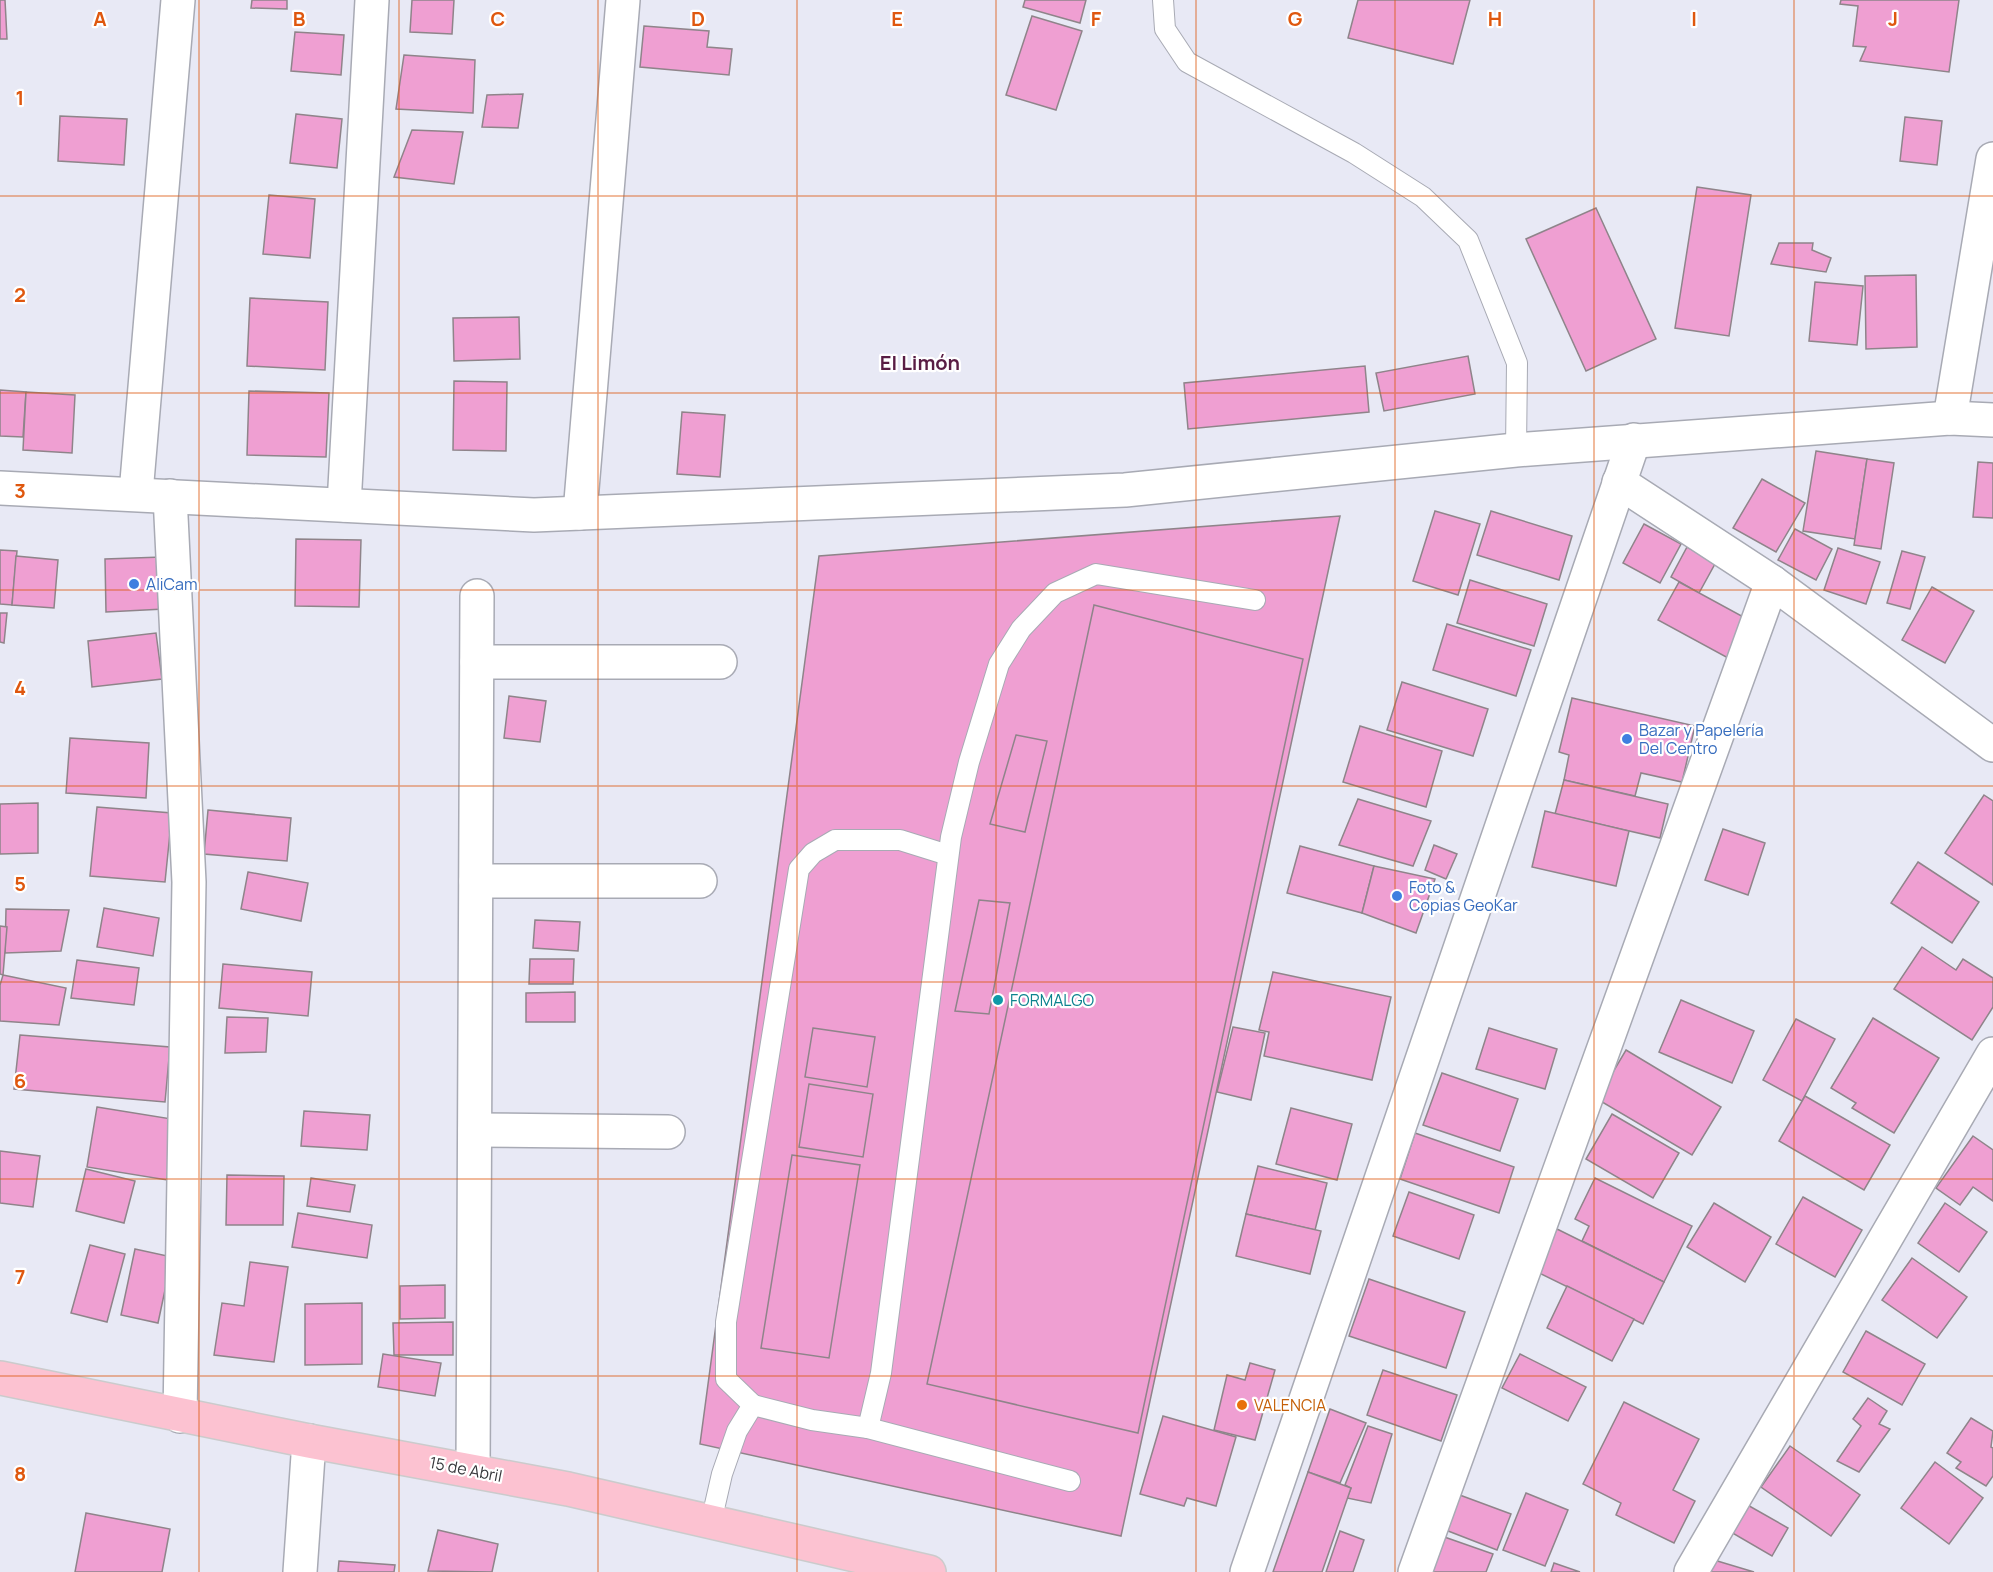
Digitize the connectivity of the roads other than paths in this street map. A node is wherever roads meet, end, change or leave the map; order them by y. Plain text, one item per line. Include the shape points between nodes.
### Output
1 (178, 0) edge
2 (372, 0) edge
3 (623, 0) edge
4 (1163, 0) edge
5 (1993, 159) edge
6 (1950, 418) junction
7 (1993, 420) edge
8 (1634, 440) junction
9 (1516, 450) junction
10 (1619, 482) junction
11 (0, 488) edge
12 (136, 493) junction
13 (170, 496) junction
14 (344, 505) junction
15 (580, 513) junction
16 (1772, 582) junction
17 (477, 596) dead end
18 (1255, 600) dead end
19 (477, 662) junction
20 (720, 662) dead end
21 (1993, 745) edge
22 (948, 855) junction
23 (700, 880) dead end
24 (476, 881) junction
25 (1993, 1054) edge
26 (475, 1130) junction
27 (668, 1132) dead end
28 (0, 1378) edge
29 (753, 1405) junction
30 (180, 1416) junction
31 (868, 1428) junction
32 (309, 1441) junction
33 (473, 1470) junction
34 (1070, 1481) dead end
35 (711, 1522) junction
36 (300, 1572) edge
37 (929, 1572) edge
38 (1247, 1572) edge
39 (1415, 1572) edge
40 (1690, 1572) edge

1 - 12 street
2 - 14 street
3 - 15 street
4 - 9 lane via 1165,29 1187,62 1354,153 1423,198 1468,240 1517,363
5 - 6 street
6 - 7 street
6 - 8 street
8 - 9 street
8 - 10 street
9 - 15 street via 1125,490
10 - 16 street
10 - 38 street
11 - 12 street
12 - 13 street
13 - 14 street
13 - 30 street via 189,882
14 - 15 street via 534,515
16 - 21 street
16 - 39 street
17 - 19 street
18 - 22 lane via 1096,574 1055,593 1020,629 999,664 969,762
19 - 20 street
19 - 24 street
22 - 29 lane via 900,840 835,840 813,852 799,870 726,1322 726,1379
22 - 31 lane via 881,1373
23 - 24 street
24 - 26 street
25 - 40 street
26 - 27 street
26 - 33 street
28 - 30 main road, 15 de Abril
29 - 31 lane via 812,1420
29 - 35 lane via 737,1431
30 - 32 main road, 15 de Abril
31 - 34 lane
32 - 33 main road, 15 de Abril
32 - 36 street
33 - 35 main road, 15 de Abril
35 - 37 main road, 15 de Abril

